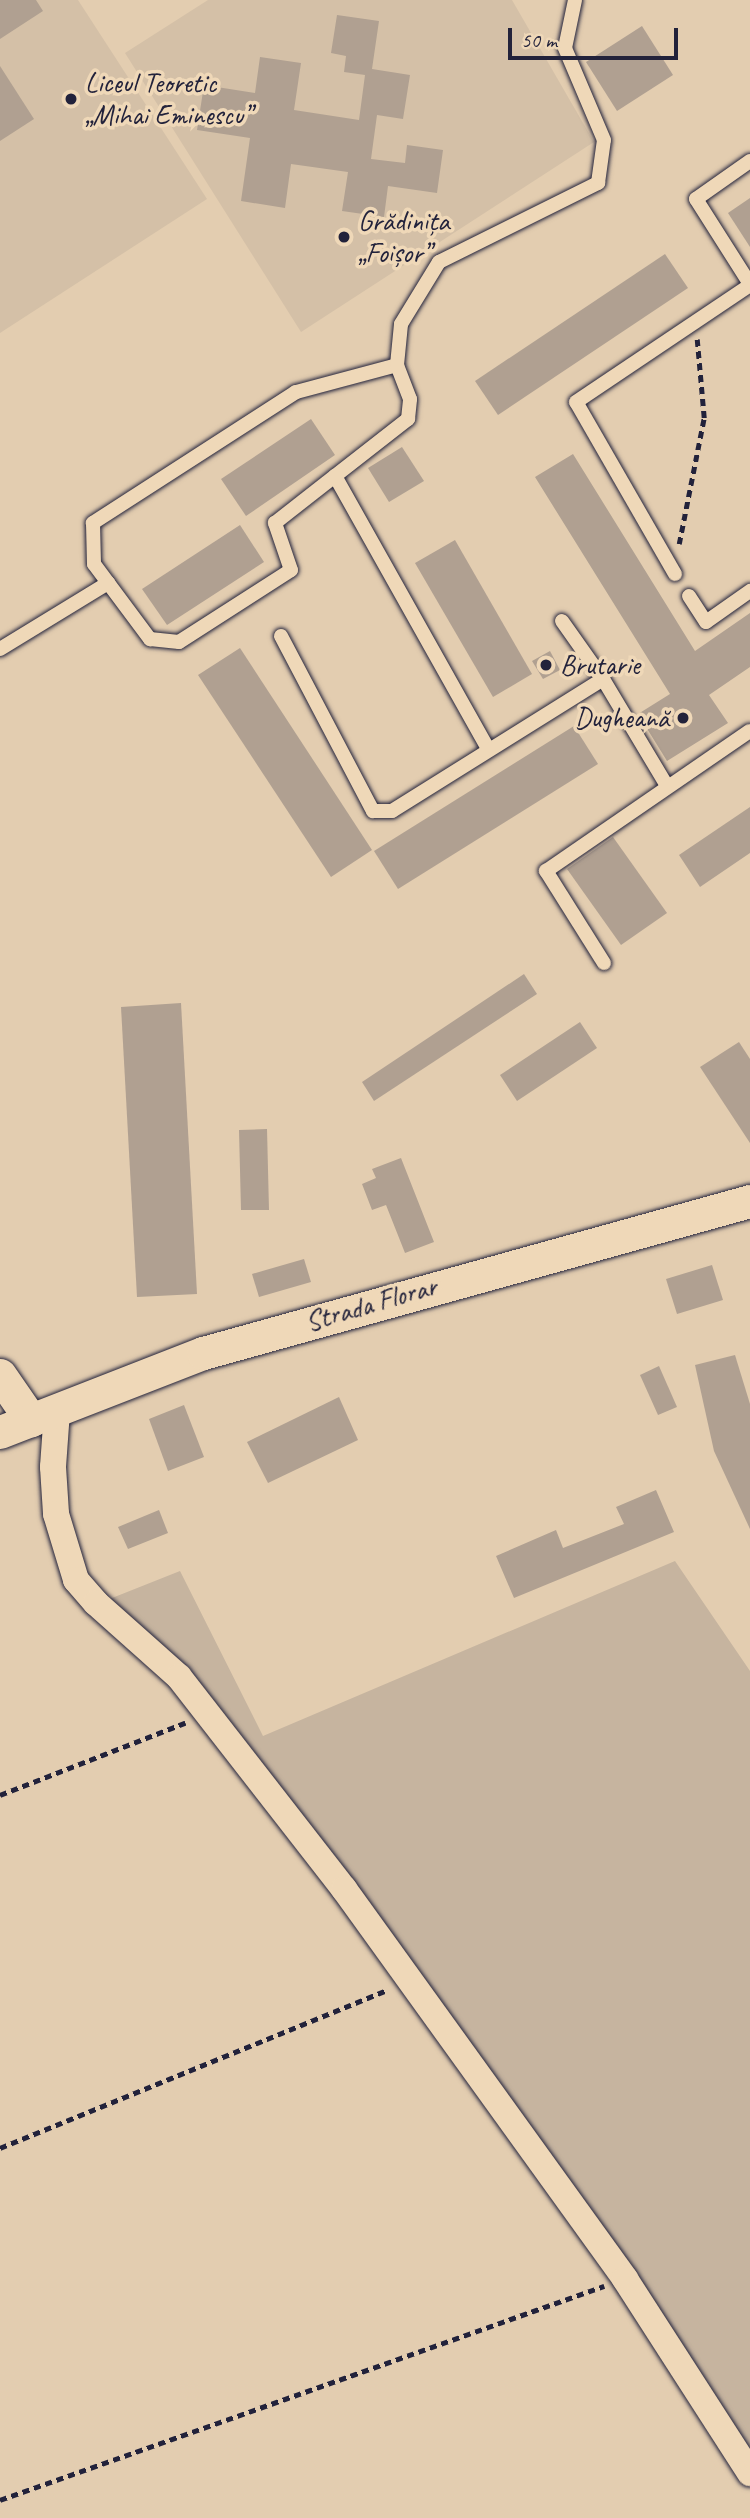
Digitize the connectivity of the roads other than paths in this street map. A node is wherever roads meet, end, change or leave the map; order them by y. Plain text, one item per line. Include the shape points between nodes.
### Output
1 (575, 0) edge
2 (750, 162) edge
3 (750, 284) edge
4 (397, 365) junction
5 (335, 476) junction
6 (673, 569) road end
7 (108, 583) junction
8 (750, 591) edge
9 (689, 596) dead end
10 (562, 621) dead end
11 (281, 636) dead end
12 (0, 649) edge
13 (603, 679) junction
14 (750, 731) edge
15 (488, 749) junction
16 (667, 786) junction
17 (604, 963) dead end
18 (750, 1201) edge
19 (0, 1375) edge
20 (44, 1416) junction
21 (0, 1432) edge
22 (750, 2473) edge

1 - 4 lane via 565,48 604,140 598,183 439,262 401,324
2 - 3 lane via 696,199
3 - 6 lane via 576,402
4 - 5 lane via 410,399 408,419
4 - 7 lane via 296,392 93,523 94,564
5 - 7 lane via 275,523 291,570 179,642 150,639
5 - 15 lane
7 - 12 lane
8 - 9 lane via 706,622
10 - 13 lane
11 - 15 lane via 373,811 392,811
13 - 15 lane
13 - 16 lane
14 - 16 lane
16 - 17 lane via 546,871
18 - 20 street, Strada Florar via 203,1353
19 - 20 street
20 - 21 street, Strada Florar
20 - 22 street via 56,1514 76,1580 179,1677 411,1981 625,2279

